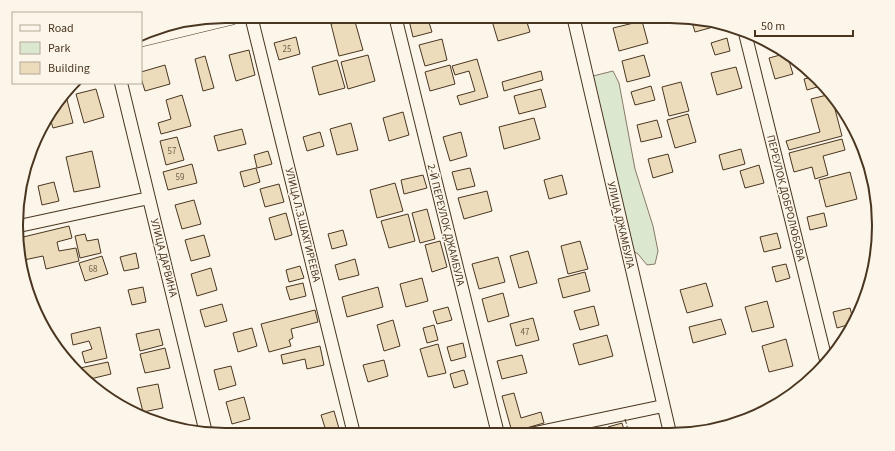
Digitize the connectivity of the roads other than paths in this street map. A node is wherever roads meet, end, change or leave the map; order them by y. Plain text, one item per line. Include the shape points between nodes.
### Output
1 (253, 23) edge
2 (397, 23) edge
3 (575, 23) edge
4 (187, 27) edge
5 (169, 31) edge
6 (746, 38) edge
7 (121, 84) edge
8 (149, 198) junction
9 (23, 225) edge
10 (825, 355) edge
11 (663, 406) junction
12 (205, 427) edge
13 (353, 428) edge
14 (497, 428) edge
15 (558, 428) edge
16 (669, 428) edge

1 - 13 street, УЛИЦА Л.З.ШАХГИРЕЕВА
2 - 14 street, 2-Й ПЕРЕУЛОК ДЖАМБУЛА
3 - 11 street, УЛИЦА ДЖАМБУЛА
4 - 5 street
6 - 10 street, ПЕРЕУЛОК ДОБРОЛЮБОВА
7 - 8 street, УЛИЦА ДАРВИНА
8 - 9 street
8 - 12 street, УЛИЦА ДАРВИНА
11 - 15 street
11 - 16 street, УЛИЦА ДЖАМБУЛА

